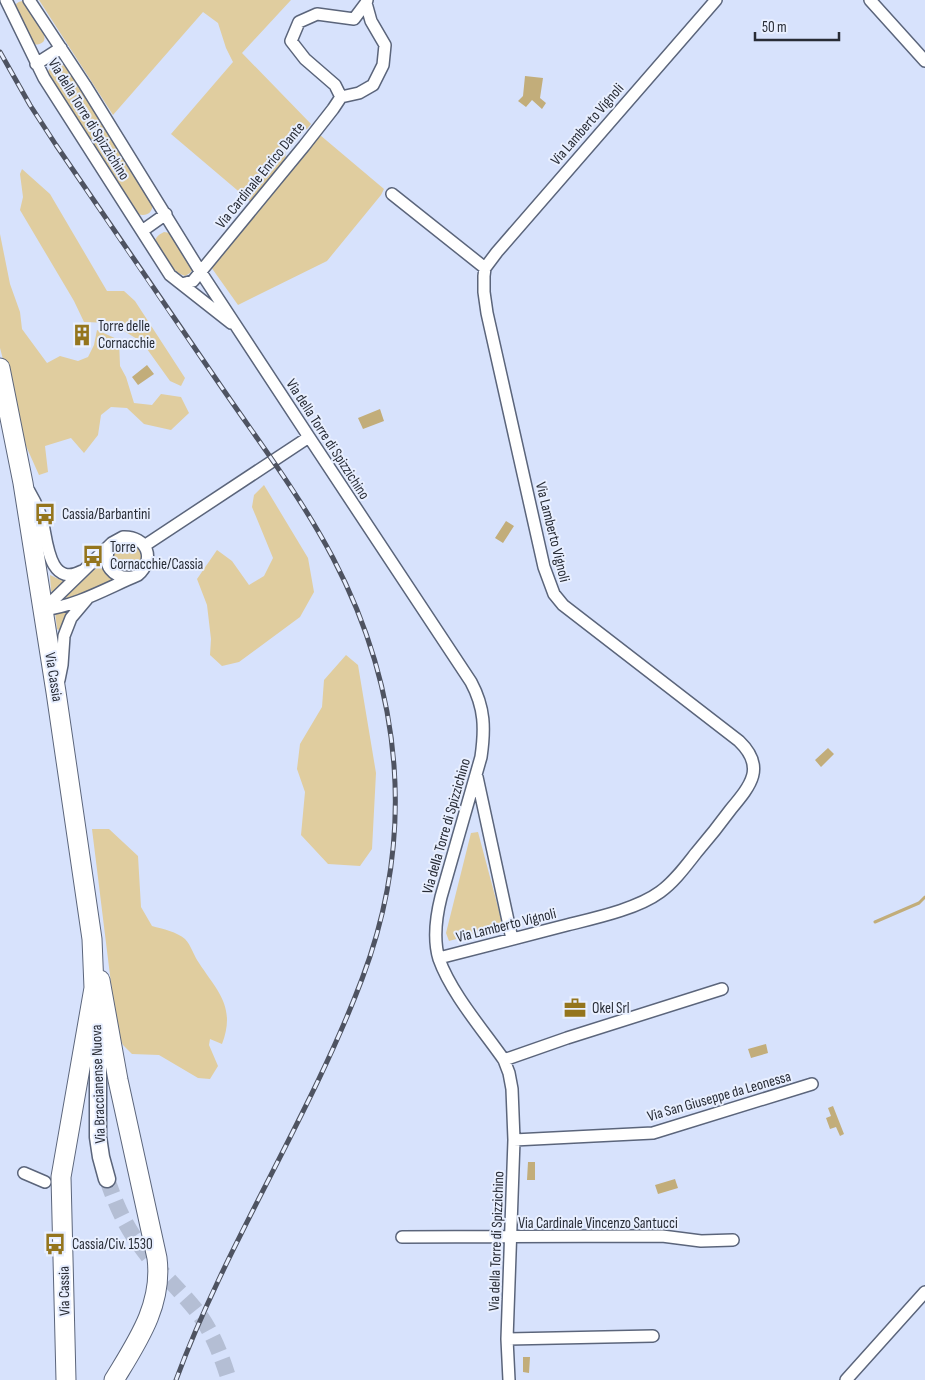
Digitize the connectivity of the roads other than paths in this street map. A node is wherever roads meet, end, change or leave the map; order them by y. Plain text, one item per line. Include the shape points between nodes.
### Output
1 (6, 0) edge
2 (29, 0) edge
3 (716, 0) edge
4 (870, 0) edge
5 (366, 2) edge
6 (61, 48) junction
7 (925, 61) edge
8 (36, 64) junction
9 (341, 97) junction
10 (392, 194) dead end
11 (166, 214) junction
12 (142, 232) junction
13 (485, 268) junction
14 (200, 271) junction
15 (182, 284) junction
16 (240, 331) junction
17 (0, 368) edge
18 (309, 437) junction
19 (23, 483) junction
20 (112, 543) junction
21 (144, 546) junction
22 (88, 568) junction
23 (132, 578) junction
24 (87, 598) junction
25 (43, 610) junction
26 (56, 692) junction
27 (476, 775) junction
28 (92, 939) junction
29 (512, 939) junction
30 (439, 958) junction
31 (94, 988) junction
32 (722, 989) dead end
33 (504, 1060) junction
34 (812, 1084) dead end
35 (514, 1140) junction
36 (24, 1173) dead end
37 (106, 1179) tunnel mouth
38 (45, 1182) dead end
39 (402, 1237) dead end
40 (511, 1237) junction
41 (733, 1240) dead end
42 (925, 1292) edge
43 (653, 1336) dead end
44 (507, 1339) junction
45 (850, 1378) edge
46 (66, 1380) edge
47 (114, 1380) edge
48 (509, 1380) edge

1 - 8 street, Via della Torre di Spizzichino
2 - 6 street, Via della Torre di Spizzichino
3 - 13 street, Via Lamberto Vignoli
4 - 7 street
5 - 9 street via 370,21 385,45 383,65 373,85 359,93
5 - 9 street via 354,19 317,14 299,22 291,41 305,59 335,85
6 - 8 street
6 - 11 street, Via della Torre di Spizzichino
8 - 12 street, Via della Torre di Spizzichino
9 - 14 street, Via Cardinale Enrico Dante
10 - 13 street
11 - 12 street
11 - 14 street, Via della Torre di Spizzichino
12 - 15 street, Via della Torre di Spizzichino via 170,275
13 - 29 street, Via Lamberto Vignoli via 487,312 544,567 554,594 563,605 740,741 751,755 754,766 752,780 745,792 680,874 659,893 620,910
14 - 15 street, Via Cardinale Enrico Dante via 193,281
14 - 16 street, Via della Torre di Spizzichino
15 - 16 street, Via della Torre di Spizzichino
16 - 18 street, Via della Torre di Spizzichino
17 - 19 main road, Via Cassia
18 - 21 street
18 - 27 street, Via della Torre di Spizzichino via 476,692 484,721
19 - 22 street via 39,510 53,565 70,575
19 - 25 main road, Via Cassia
20 - 21 street via 129,537
20 - 22 street
20 - 23 street via 107,555 109,568 119,576
21 - 23 street via 148,559 146,565
22 - 25 street
23 - 24 street
24 - 25 street
24 - 26 street via 71,618 64,636
25 - 26 main road, Via Cassia
26 - 28 main road, Via Cassia
27 - 29 street
27 - 30 street, Via della Torre di Spizzichino via 437,913
28 - 31 main road, Via Cassia
28 - 47 main road via 158,1271 157,1290 149,1319
29 - 30 street, Via Lamberto Vignoli
30 - 33 street, Via della Torre di Spizzichino via 457,994
31 - 37 main road, Via Braccianense Nuova via 98,1042 98,1137
31 - 46 main road, Via Cassia via 61,1177
32 - 33 street
33 - 35 street, Via della Torre di Spizzichino via 512,1089
34 - 35 street, Via San Giuseppe da Leonessa via 653,1133
35 - 40 street, Via della Torre di Spizzichino
36 - 38 street
39 - 40 street, Via Cardinale Vincenzo Santucci
40 - 41 street, Via Cardinale Vincenzo Santucci via 662,1236 701,1241
40 - 44 street, Via della Torre di Spizzichino
42 - 45 street
43 - 44 street
44 - 48 street, Via della Torre di Spizzichino

